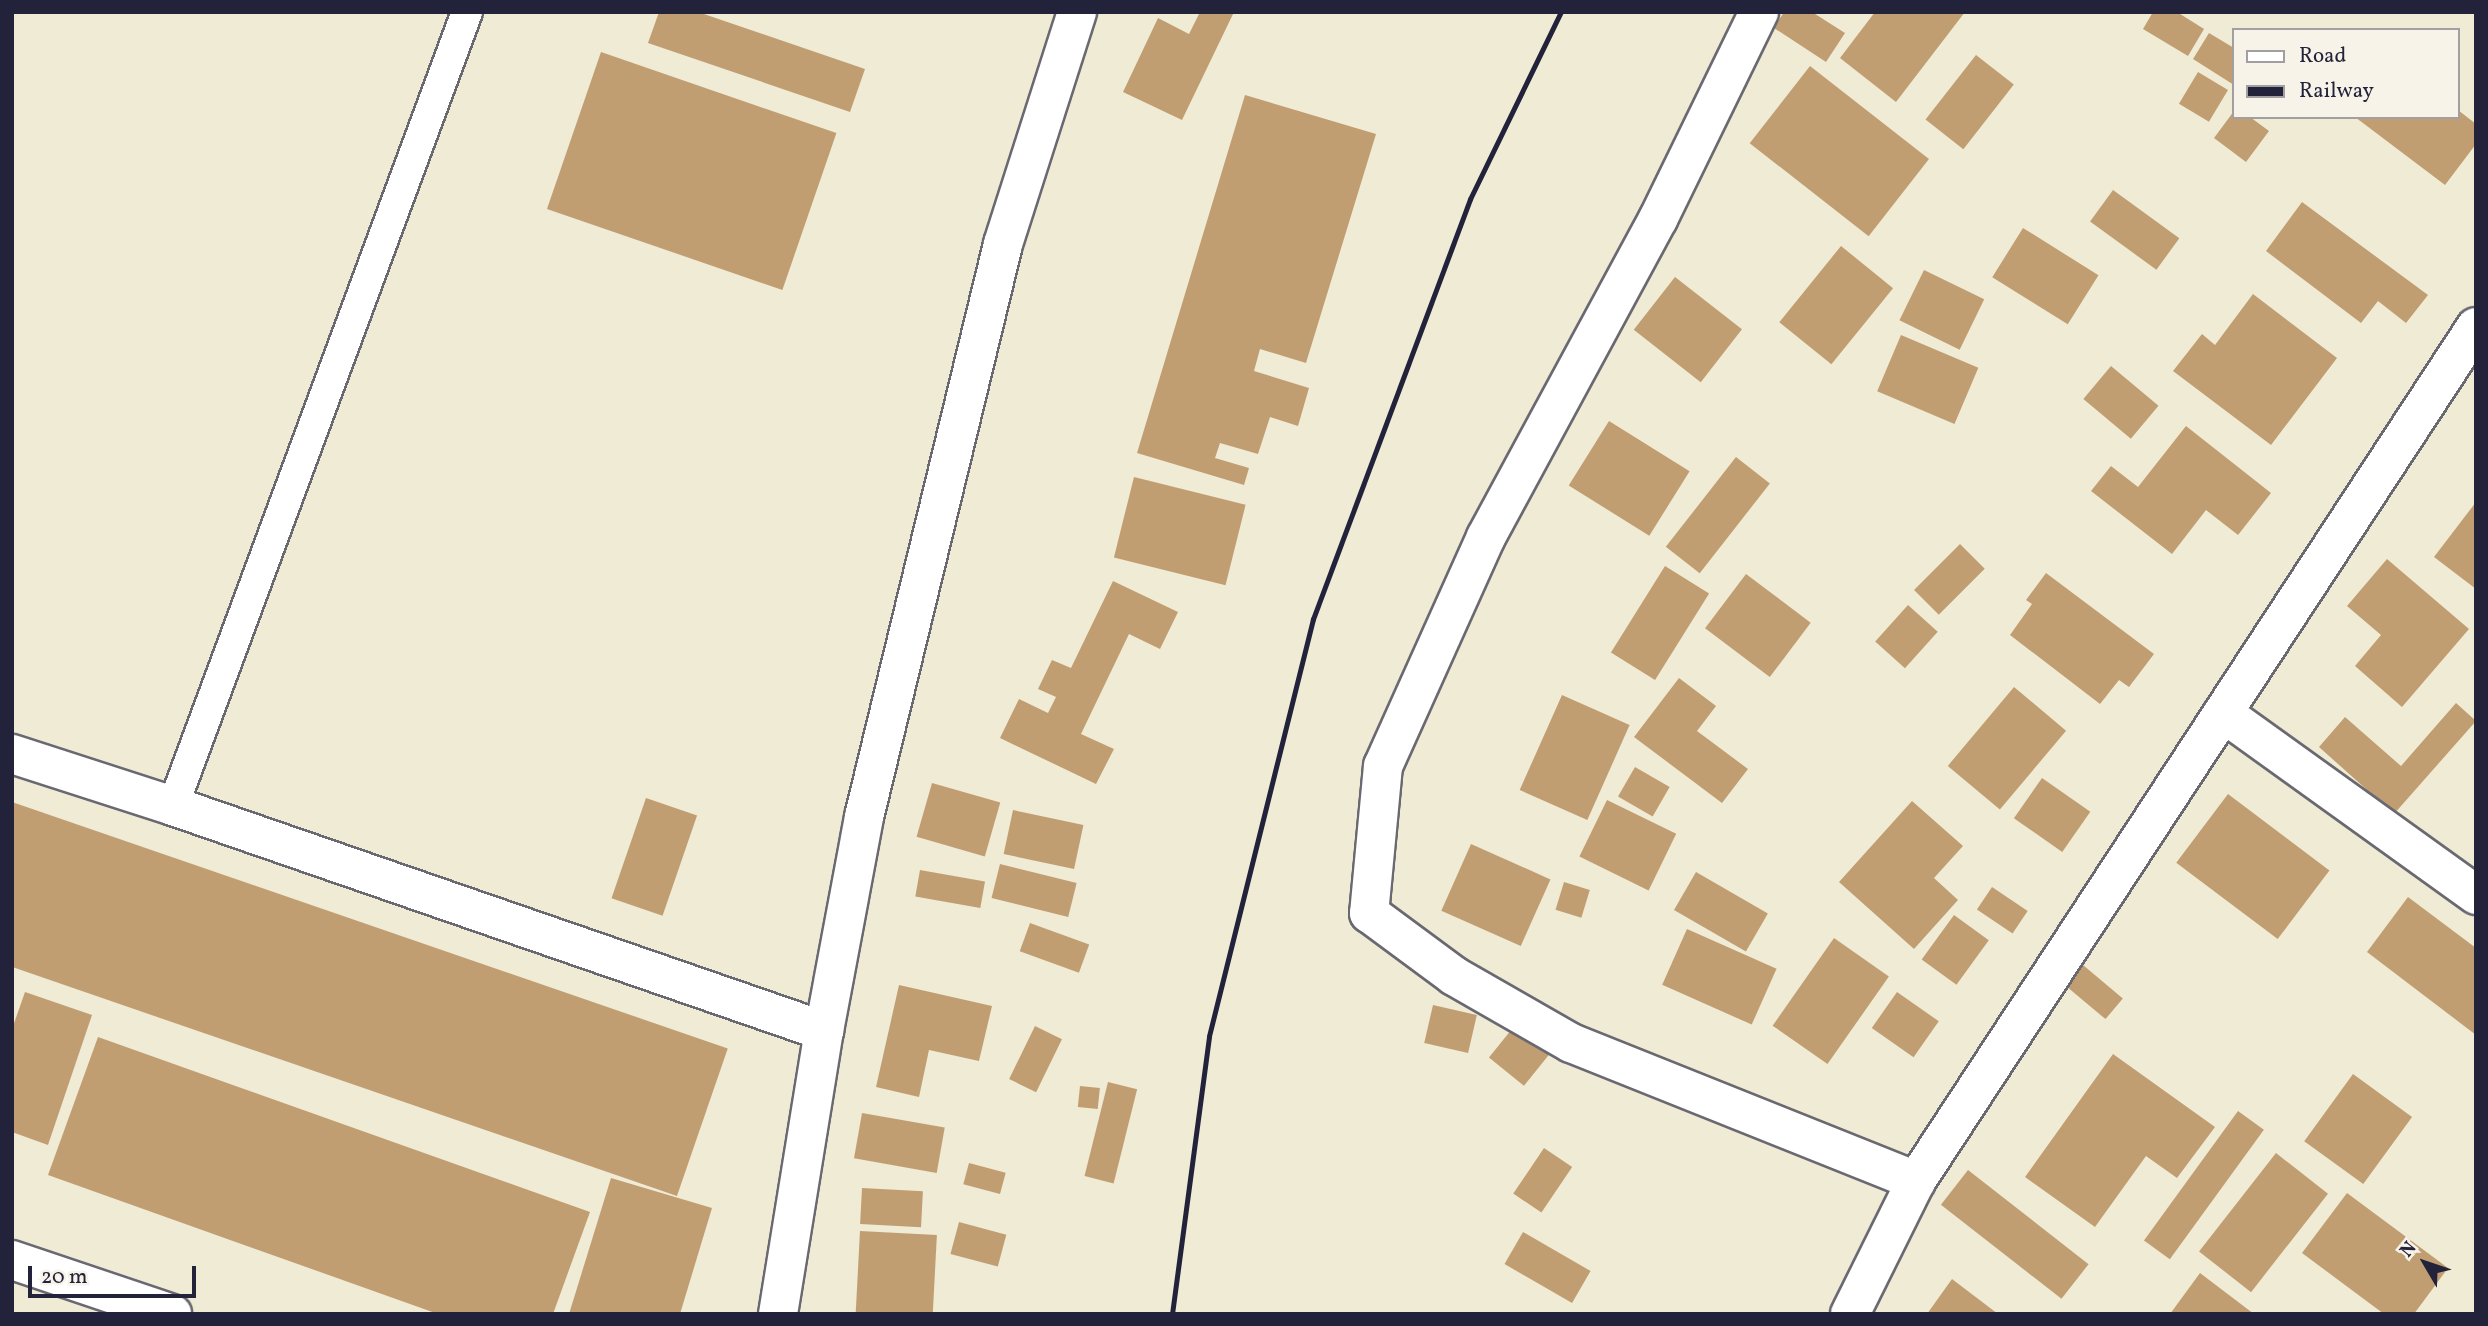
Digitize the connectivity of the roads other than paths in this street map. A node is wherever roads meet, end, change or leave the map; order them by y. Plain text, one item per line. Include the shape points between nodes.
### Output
1 (467, 12) edge
2 (1077, 12) edge
3 (1759, 12) edge
4 (2476, 327) edge
5 (2223, 713) junction
6 (12, 754) edge
7 (173, 806) junction
8 (2476, 895) edge
9 (824, 1031) junction
10 (1916, 1181) junction
11 (12, 1260) edge
12 (172, 1314) edge
13 (778, 1314) edge
14 (1850, 1314) edge

1 - 7 lane
2 - 9 street via 1000,258 864,817
3 - 10 street via 1658,219 1486,537 1383,766 1369,913 1454,976 1571,1043
4 - 5 street
5 - 8 street
5 - 10 street
6 - 7 street
7 - 9 street
9 - 13 street
10 - 14 street
11 - 12 street

